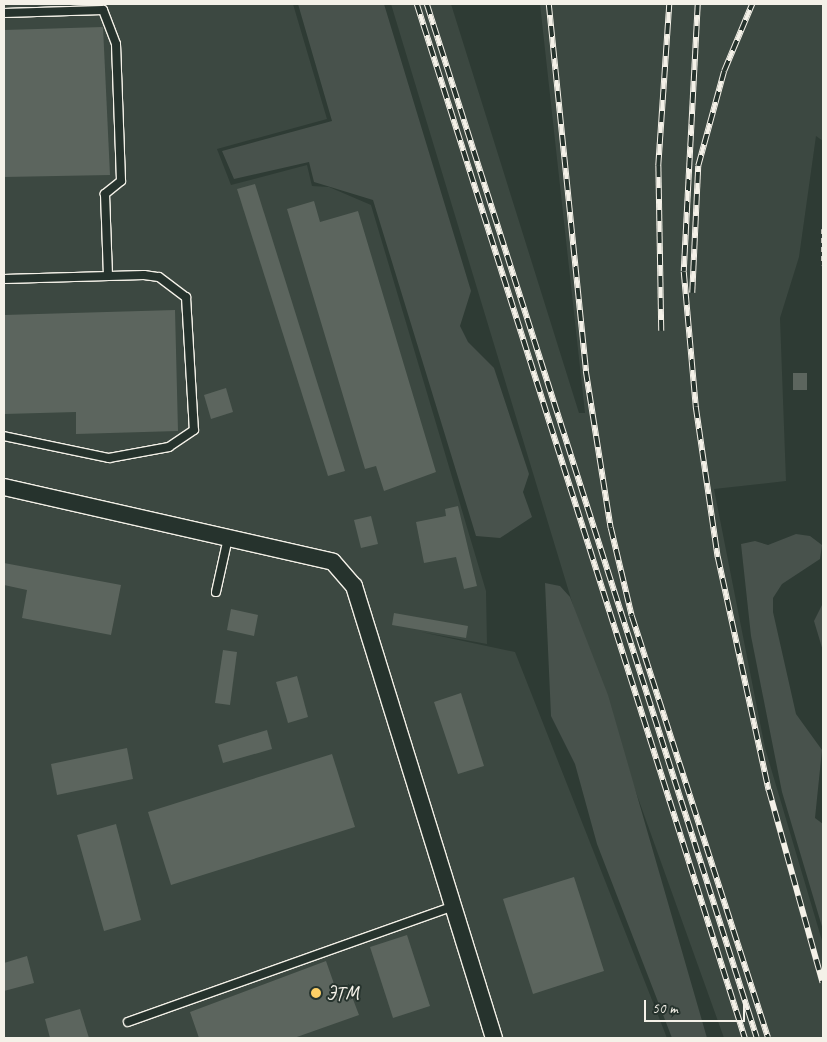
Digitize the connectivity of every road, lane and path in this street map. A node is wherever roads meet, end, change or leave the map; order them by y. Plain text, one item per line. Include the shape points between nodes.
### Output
1 (4, 13) edge
2 (823, 229) edge
3 (823, 265) edge
4 (108, 276) junction
5 (4, 279) edge
6 (4, 436) edge
7 (4, 487) edge
8 (228, 538) junction
9 (216, 592) dead end
10 (453, 906) junction
11 (128, 1022) dead end
12 (494, 1038) edge

1 - 4 lane via 103,10 116,44 121,181 105,194
2 - 3 path
4 - 5 lane
4 - 6 lane via 160,277 186,297 194,430 169,447 109,458
7 - 8 street
8 - 9 lane
8 - 10 street via 333,562 354,586
10 - 11 lane
10 - 12 street

